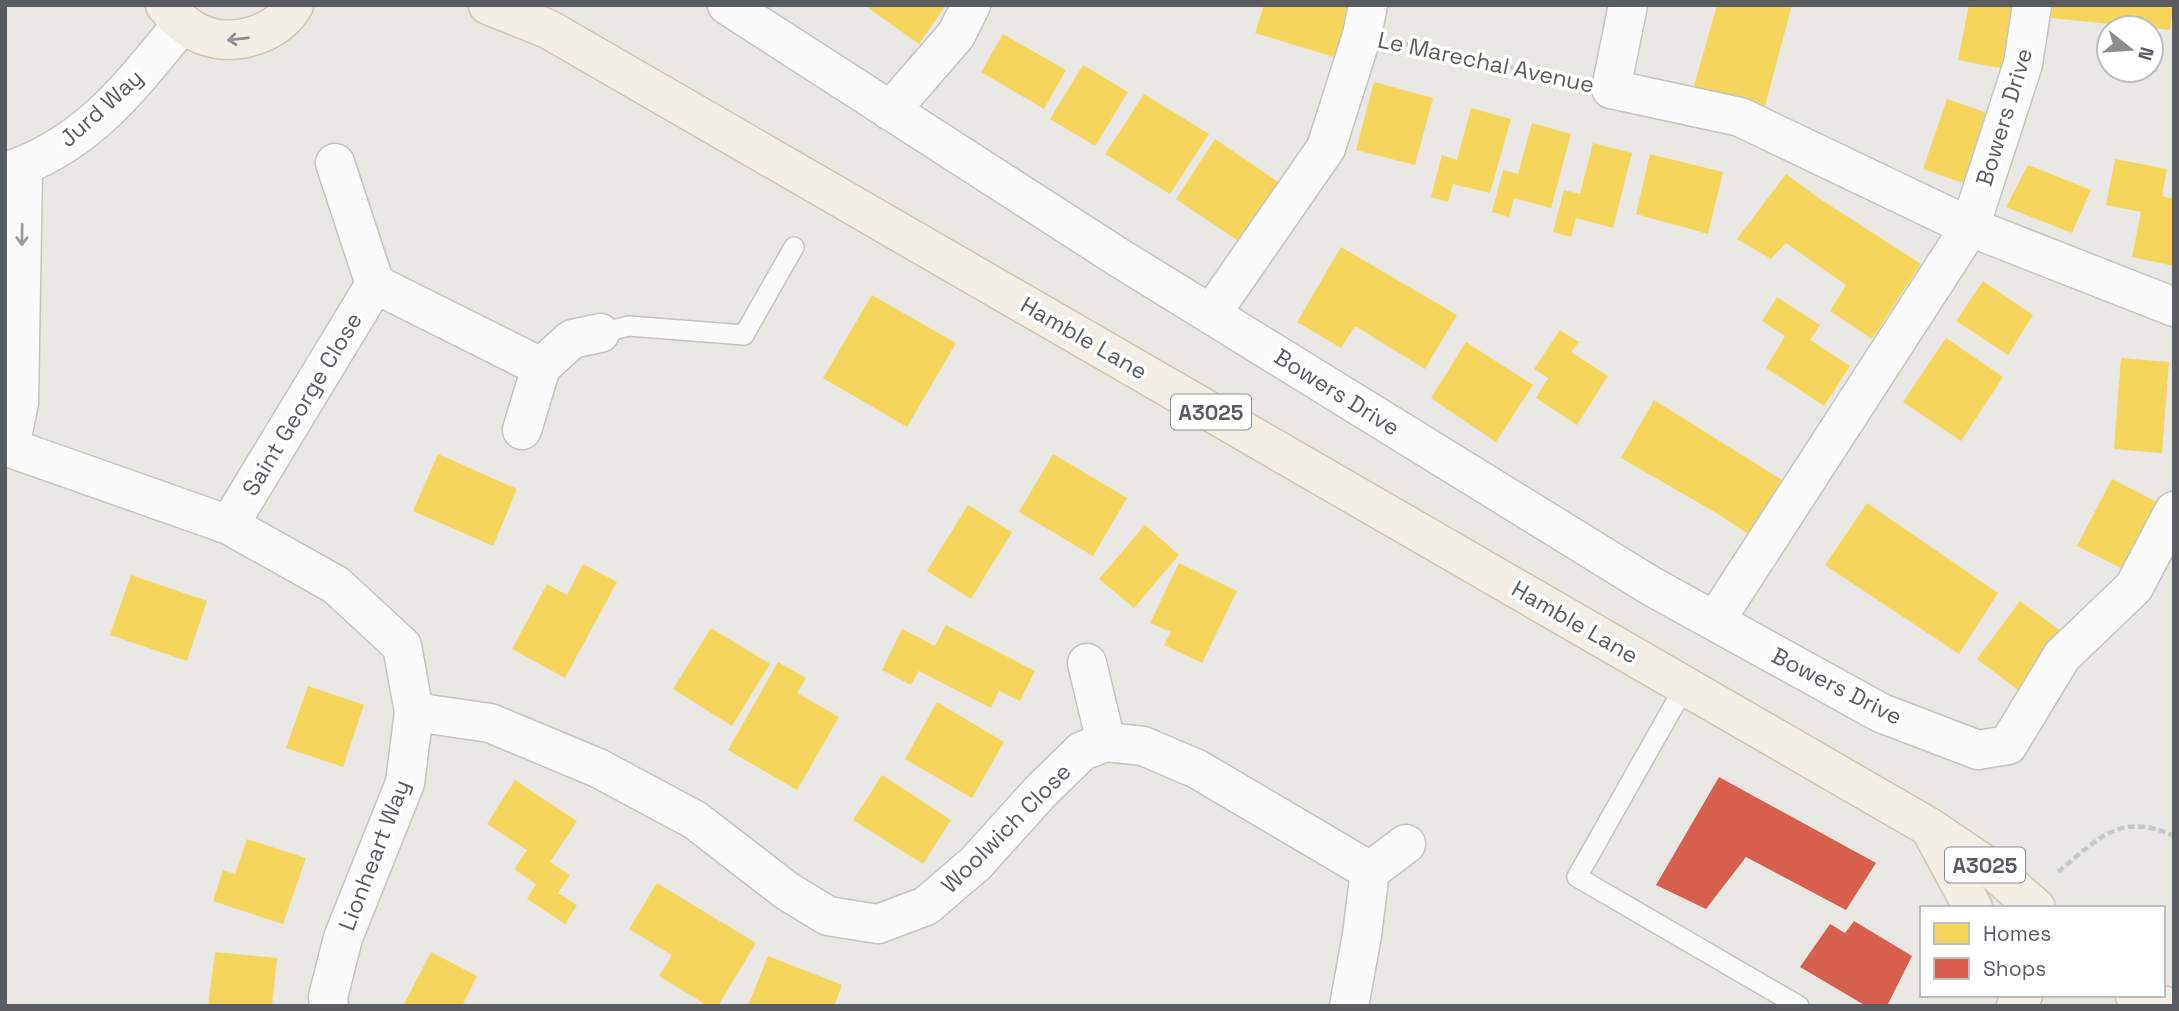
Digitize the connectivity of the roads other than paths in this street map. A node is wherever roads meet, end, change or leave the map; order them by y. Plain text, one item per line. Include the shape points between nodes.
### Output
1 (294, 5) edge
2 (488, 5) edge
3 (727, 5) edge
4 (971, 5) edge
5 (1628, 5) edge
6 (2032, 5) edge
7 (173, 15) edge
8 (1365, 20) edge
9 (890, 111) junction
10 (335, 163) dead end
11 (14, 169) edge
12 (1970, 227) junction
13 (794, 247) dead end
14 (375, 284) junction
15 (2174, 307) edge
16 (1211, 314) junction
17 (600, 332) joint
18 (541, 367) junction
19 (522, 430) dead end
20 (7, 447) edge
21 (2174, 511) edge
22 (229, 525) junction
23 (1715, 621) junction
24 (1087, 663) dead end
25 (1685, 686) junction
26 (414, 712) junction
27 (1106, 741) junction
28 (1929, 827) junction
29 (1406, 844) dead end
30 (1370, 871) junction
31 (2044, 892) edge
32 (1972, 906) edge
33 (2140, 997) edge
34 (329, 1006) edge
35 (1349, 1006) edge
36 (1799, 1006) edge
37 (2165, 1006) edge

1 -> 7 main road via 275,26 252,37 228,40 203,36
2 - 25 main road, Hamble Lane / A3025 via 548,29
3 - 9 street, Bowers Drive
4 - 9 street via 956,35
5 - 12 street, Le Marechal Avenue via 1611,89 1740,117
6 - 12 street, Bowers Drive via 2023,64
7 - 11 street, Jurd Way via 126,92 71,142
8 - 16 street, Le Marechal Avenue via 1326,148
9 - 16 street, Bowers Drive
10 - 14 street
11 -> 20 street, Lionheart Way via 19,403
12 - 15 street
12 - 23 street, Bowers Drive
13 - 17 lane via 744,335 629,326
14 - 18 street
14 - 22 street, Saint George Close
16 - 23 street, Bowers Drive
17 - 18 street via 572,339
18 - 19 street
20 - 22 street, Lionheart Way
21 - 23 street, Bowers Drive via 2134,587 2062,656 2008,745 1978,750 1881,713
22 - 26 street, Lionheart Way via 336,585 402,646
24 - 27 street
25 - 28 main road, Hamble Lane / A3025
25 - 36 lane via 1577,877
26 - 27 street, Woolwich Close via 490,723 598,768 695,820 787,891 828,916 878,924 926,906 976,863 1082,751
26 - 34 street, Lionheart Way via 405,783 342,938
27 - 30 street via 1143,746 1197,769
28 - 31 main road, Hamble Lane / A3025 via 1994,871
28 - 32 main road, A3025
29 - 30 street
30 - 35 street
33 - 37 main road

